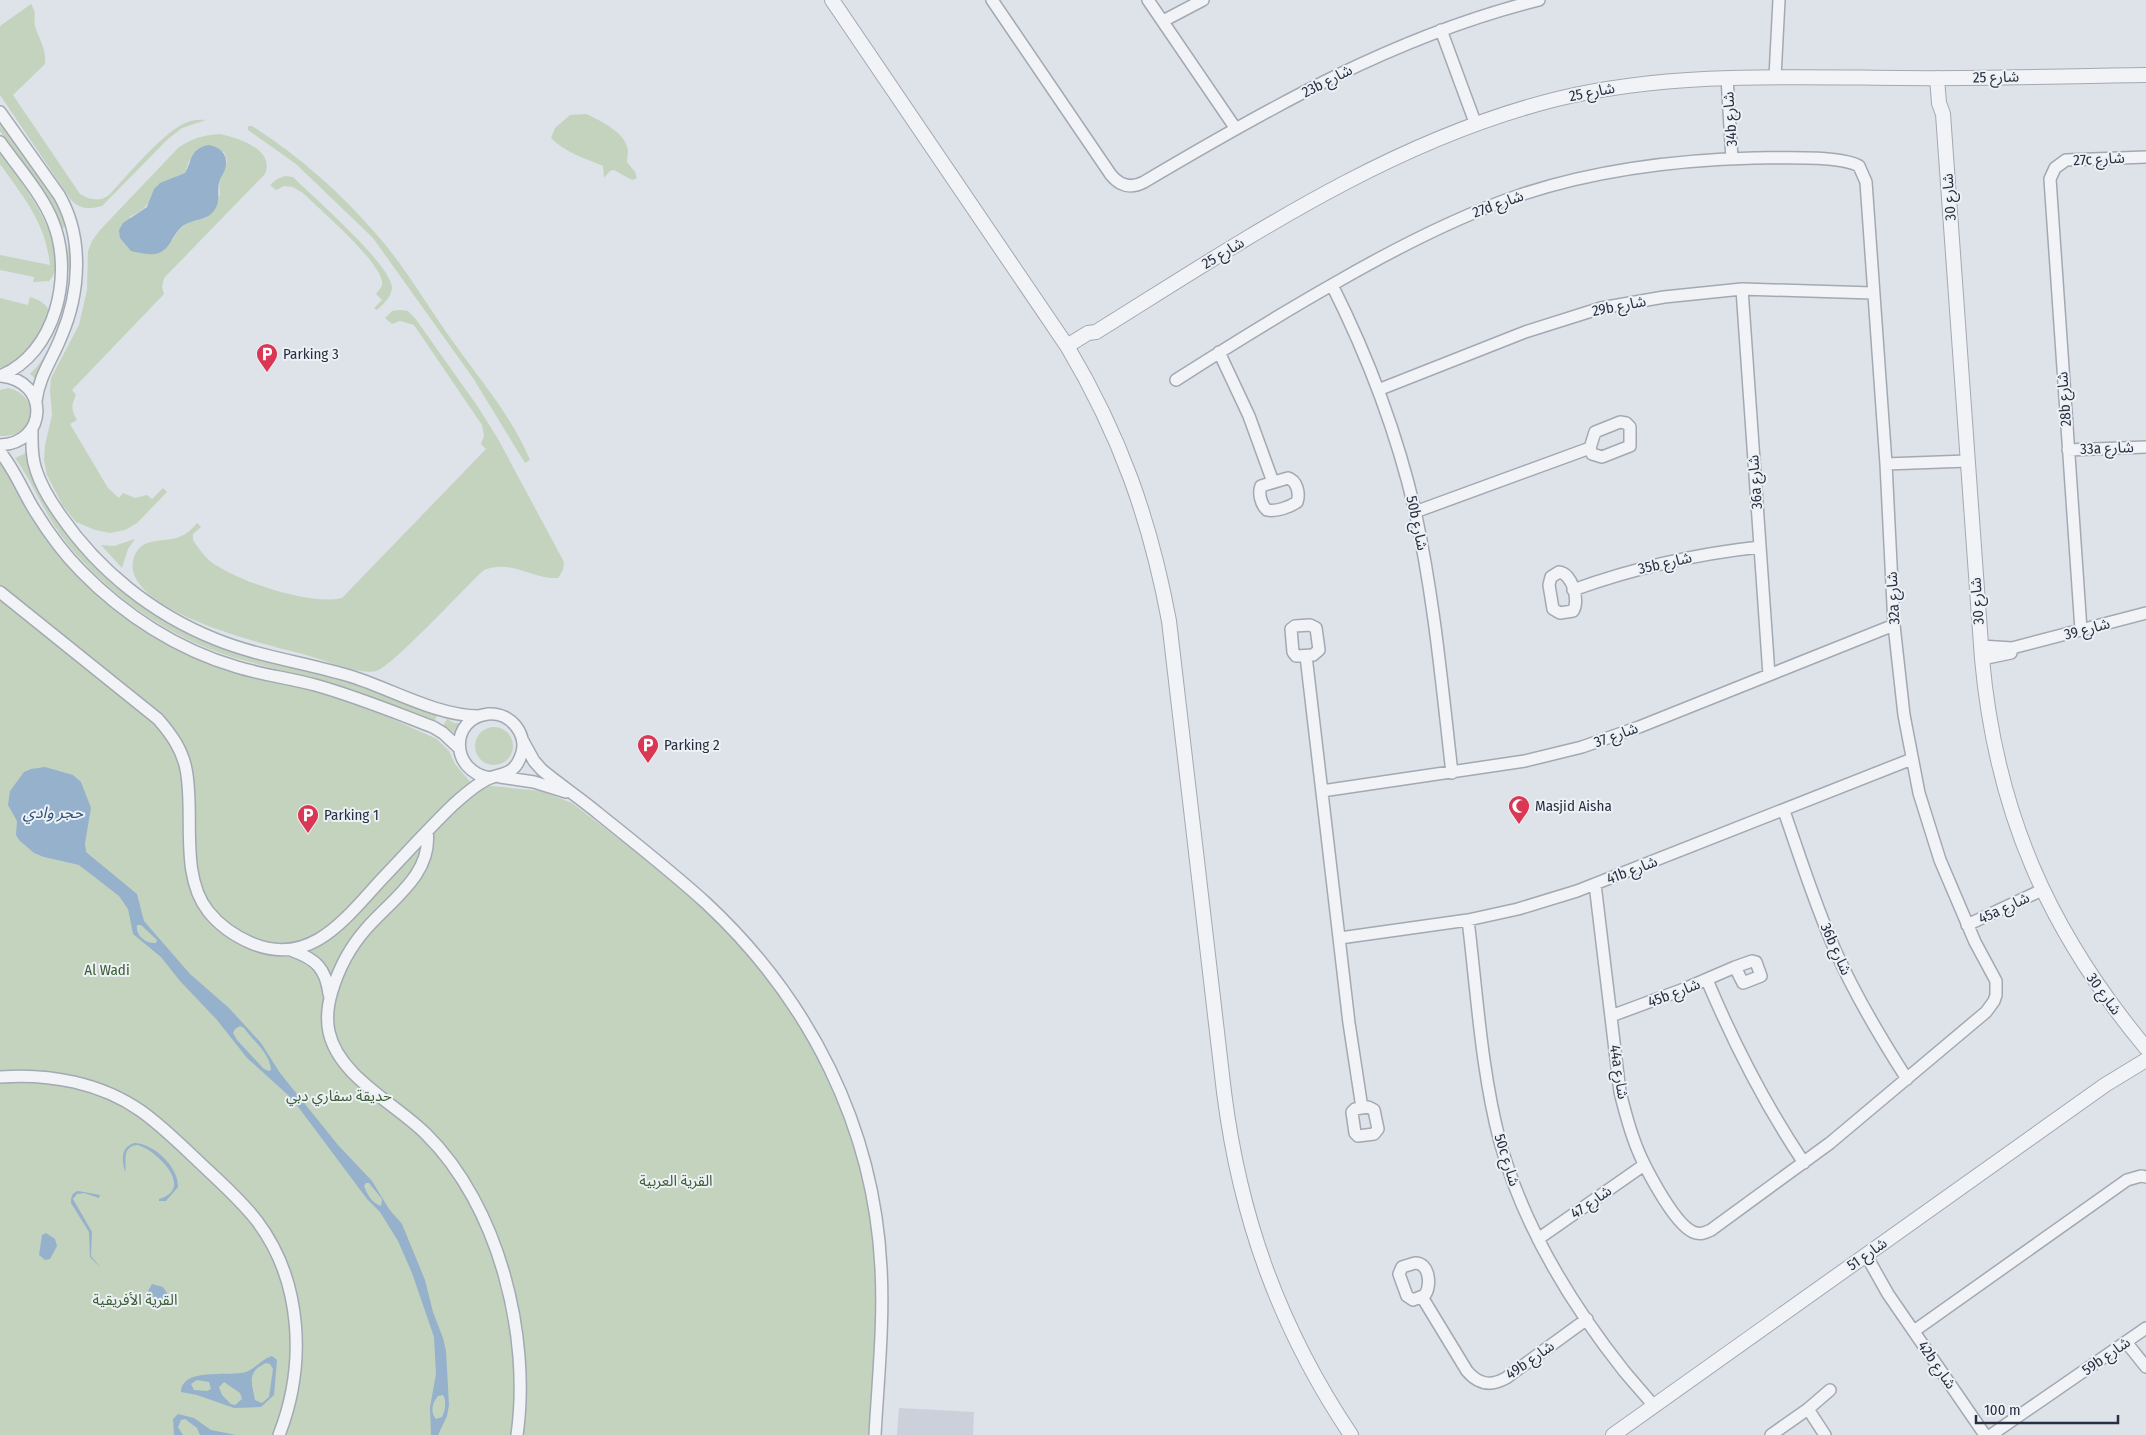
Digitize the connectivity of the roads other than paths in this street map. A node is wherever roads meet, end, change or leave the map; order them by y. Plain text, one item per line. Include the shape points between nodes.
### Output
1 (832, 0) edge
2 (992, 0) edge
3 (1148, 0) edge
4 (1203, 0) edge
5 (1539, 0) edge
6 (1779, 0) edge
7 (1513, 3) edge
8 (1163, 21) junction
9 (1441, 30) junction
10 (2146, 75) edge
11 (1775, 77) junction
12 (1727, 78) junction
13 (1940, 78) junction
14 (0, 112) edge
15 (1476, 125) junction
16 (1236, 129) junction
17 (0, 142) edge
18 (2146, 157) edge
19 (1732, 159) junction
20 (1859, 166) joint
21 (2055, 168) joint
22 (1332, 285) junction
23 (1742, 289) junction
24 (1872, 293) junction
25 (1069, 349) junction
26 (1218, 352) junction
27 (0, 376) edge
28 (1176, 380) dead end
29 (1378, 390) junction
30 (36, 401) junction
31 (32, 428) junction
32 (0, 445) edge
33 (2146, 447) edge
34 (1590, 448) dead end
35 (2068, 450) junction
36 (0, 452) edge
37 (1967, 460) junction
38 (1886, 464) junction
39 (1273, 482) dead end
40 (1415, 512) junction
41 (1760, 547) junction
42 (1573, 590) dead end
43 (0, 592) edge
44 (2146, 613) edge
45 (1894, 624) junction
46 (2081, 630) junction
47 (1981, 652) junction
48 (1306, 656) dead end
49 (1769, 675) junction
50 (479, 716) junction
51 (523, 740) junction
52 (459, 748) junction
53 (1912, 759) junction
54 (1452, 773) junction
55 (495, 777) junction
56 (1322, 792) junction
57 (575, 796) junction
58 (1784, 811) junction
59 (427, 831) junction
60 (1595, 884) junction
61 (2042, 890) junction
62 (1468, 920) junction
63 (1967, 925) junction
64 (1340, 938) junction
65 (293, 951) junction
66 (1735, 968) dead end
67 (1708, 980) junction
68 (330, 997) junction
69 (1611, 1016) junction
70 (2146, 1049) edge
71 (2146, 1060) edge
72 (2122, 1073) junction
73 (0, 1077) edge
74 (1907, 1079) junction
75 (1362, 1108) dead end
76 (1804, 1163) junction
77 (1644, 1165) junction
78 (2143, 1177) edge
79 (1538, 1239) junction
80 (1863, 1257) junction
81 (1422, 1297) dead end
82 (1587, 1319) junction
83 (2146, 1328) edge
84 (1914, 1331) junction
85 (2126, 1342) junction
86 (2146, 1367) edge
87 (1830, 1390) dead end
88 (1650, 1408) junction
89 (1808, 1409) junction
90 (279, 1435) edge
91 (517, 1435) edge
92 (875, 1435) edge
93 (1351, 1435) edge
94 (1613, 1435) edge
95 (1772, 1435) edge
96 (1825, 1435) edge
97 (1985, 1435) edge
98 (1991, 1435) edge

1 - 25 street
2 - 16 street, 23b شارع via 1120,184 1138,185
3 - 8 street
4 - 8 street
5 - 7 street, 23b شارع
6 - 11 street
7 - 9 street, 23b شارع
8 - 16 street
9 - 15 street
9 - 16 street, 23b شارع via 1357,65
10 - 13 street, شارع 25
11 - 12 street, شارع 25
11 - 13 street, شارع 25
12 - 15 street, شارع 25 via 1676,80 1599,90
12 - 19 street, 34b شارع
13 - 37 street, شارع 30 via 1945,102 1942,114
14 - 30 street via 66,207 74,242 76,274 71,311 40,379
15 - 25 street, شارع 25 via 1404,154 1328,192 1096,332 1090,332
17 - 27 street via 46,207 57,237 61,272 54,311 38,348 21,365
18 - 21 street, 27c شارع via 2073,159
19 - 20 street, 27d شارع via 1842,160
19 - 22 street, 27d شارع via 1655,165 1565,182 1521,195 1445,225
20 - 24 street, 32a شارع via 1866,182
21 - 35 street, 28b شارع via 2049,186
22 - 26 street, 27d شارع
22 - 29 street, 50b شارع
23 - 24 street, 29b شارع
23 - 29 street, 29b شارع via 1601,308 1525,332
23 - 41 street, 36a شارع
24 - 38 street, 32a شارع
25 - 93 street via 1123,455 1160,573 1173,649 1228,1123 1247,1214 1266,1272 1290,1329
26 - 28 street, 27d شارع
26 - 39 street via 1249,416
27 - 30 street via 18,380
29 - 40 street, 50b شارع
30 - 31 street
31 - 32 street via 19,441
31 - 50 street via 35,469 60,516 110,574 160,612 188,627 246,649 319,667 451,713
33 - 35 street, 33a شارع
34 - 40 street
35 - 46 street, 28b شارع
36 - 52 street via 56,542 93,583 136,618 168,638 236,667 354,696 433,727
37 - 38 street
37 - 47 street, شارع 30
38 - 45 street, 32a شارع
40 - 54 street, 50b شارع via 1433,614
41 - 42 street, 35b شارع via 1660,563
41 - 49 street, 36a شارع
43 - 65 street via 158,719 180,750 186,768 192,870 199,895 208,910 234,934 262,948
44 - 46 street, شارع 39
45 - 49 street, شارع 37
45 - 53 street, 32a شارع
46 - 47 street, شارع 39 via 2028,645
47 - 61 street, شارع 30 via 1988,717 2001,777 2019,836
48 - 56 street
49 - 54 street, شارع 37 via 1582,747 1525,761
50 - 51 street via 506,718 520,731
50 - 52 street via 464,729
51 - 55 street via 515,766
51 - 57 street via 542,770
52 - 55 street via 461,757 473,772
53 - 58 street, 41b شارع
53 - 63 street, 32a شارع via 1932,835
54 - 56 street, شارع 37
55 - 57 street via 534,782
55 - 59 street via 463,796
56 - 64 street
57 - 92 street via 699,897 754,952 804,1020 839,1086 864,1157 878,1231 882,1306
58 - 60 street, 41b شارع
58 - 74 street, 36b شارع via 1835,949 1861,1003
59 - 65 street via 335,929
59 - 68 street via 428,853 419,872 352,946 335,979
60 - 62 street, 41b شارع via 1531,906
60 - 69 street, 44a شارع
61 - 63 street, 45a شارع
61 - 70 street, شارع 30 via 2082,962
62 - 64 street, 41b شارع
62 - 79 street, 50c شارع via 1494,1117 1514,1184
63 - 74 street, 32a شارع via 1996,981 1994,1001 1986,1012
64 - 75 street
65 - 68 street via 308,956 320,967 328,981
66 - 67 street, 45b شارع
67 - 69 street, 45b شارع
67 - 76 street via 1744,1063
68 - 91 street via 327,1022 336,1052 353,1072 412,1121 438,1149 460,1178 490,1235 510,1296 516,1328 520,1359
69 - 77 street, 44a شارع via 1622,1100
70 - 72 street, شارع 51
71 - 72 street, شارع 51
72 - 80 street, شارع 51
73 - 90 street via 45,1076 67,1081 140,1110 229,1191 257,1222 285,1276 296,1329 293,1389
74 - 76 street
76 - 77 street, 44a شارع via 1715,1228 1702,1234 1692,1232 1684,1225
77 - 79 street, شارع 47
78 - 84 street via 2127,1180
79 - 82 street, 50c شارع
80 - 84 street, 42b شارع
80 - 88 street, شارع 51
81 - 82 street, 49b شارع via 1472,1378 1489,1384 1506,1378
82 - 88 street, 50c شارع
83 - 85 street, 59b شارع
84 - 97 street, 42b شارع
85 - 86 street
85 - 98 street, 59b شارع
87 - 89 street
88 - 94 street, شارع 51
89 - 95 street
89 - 96 street

